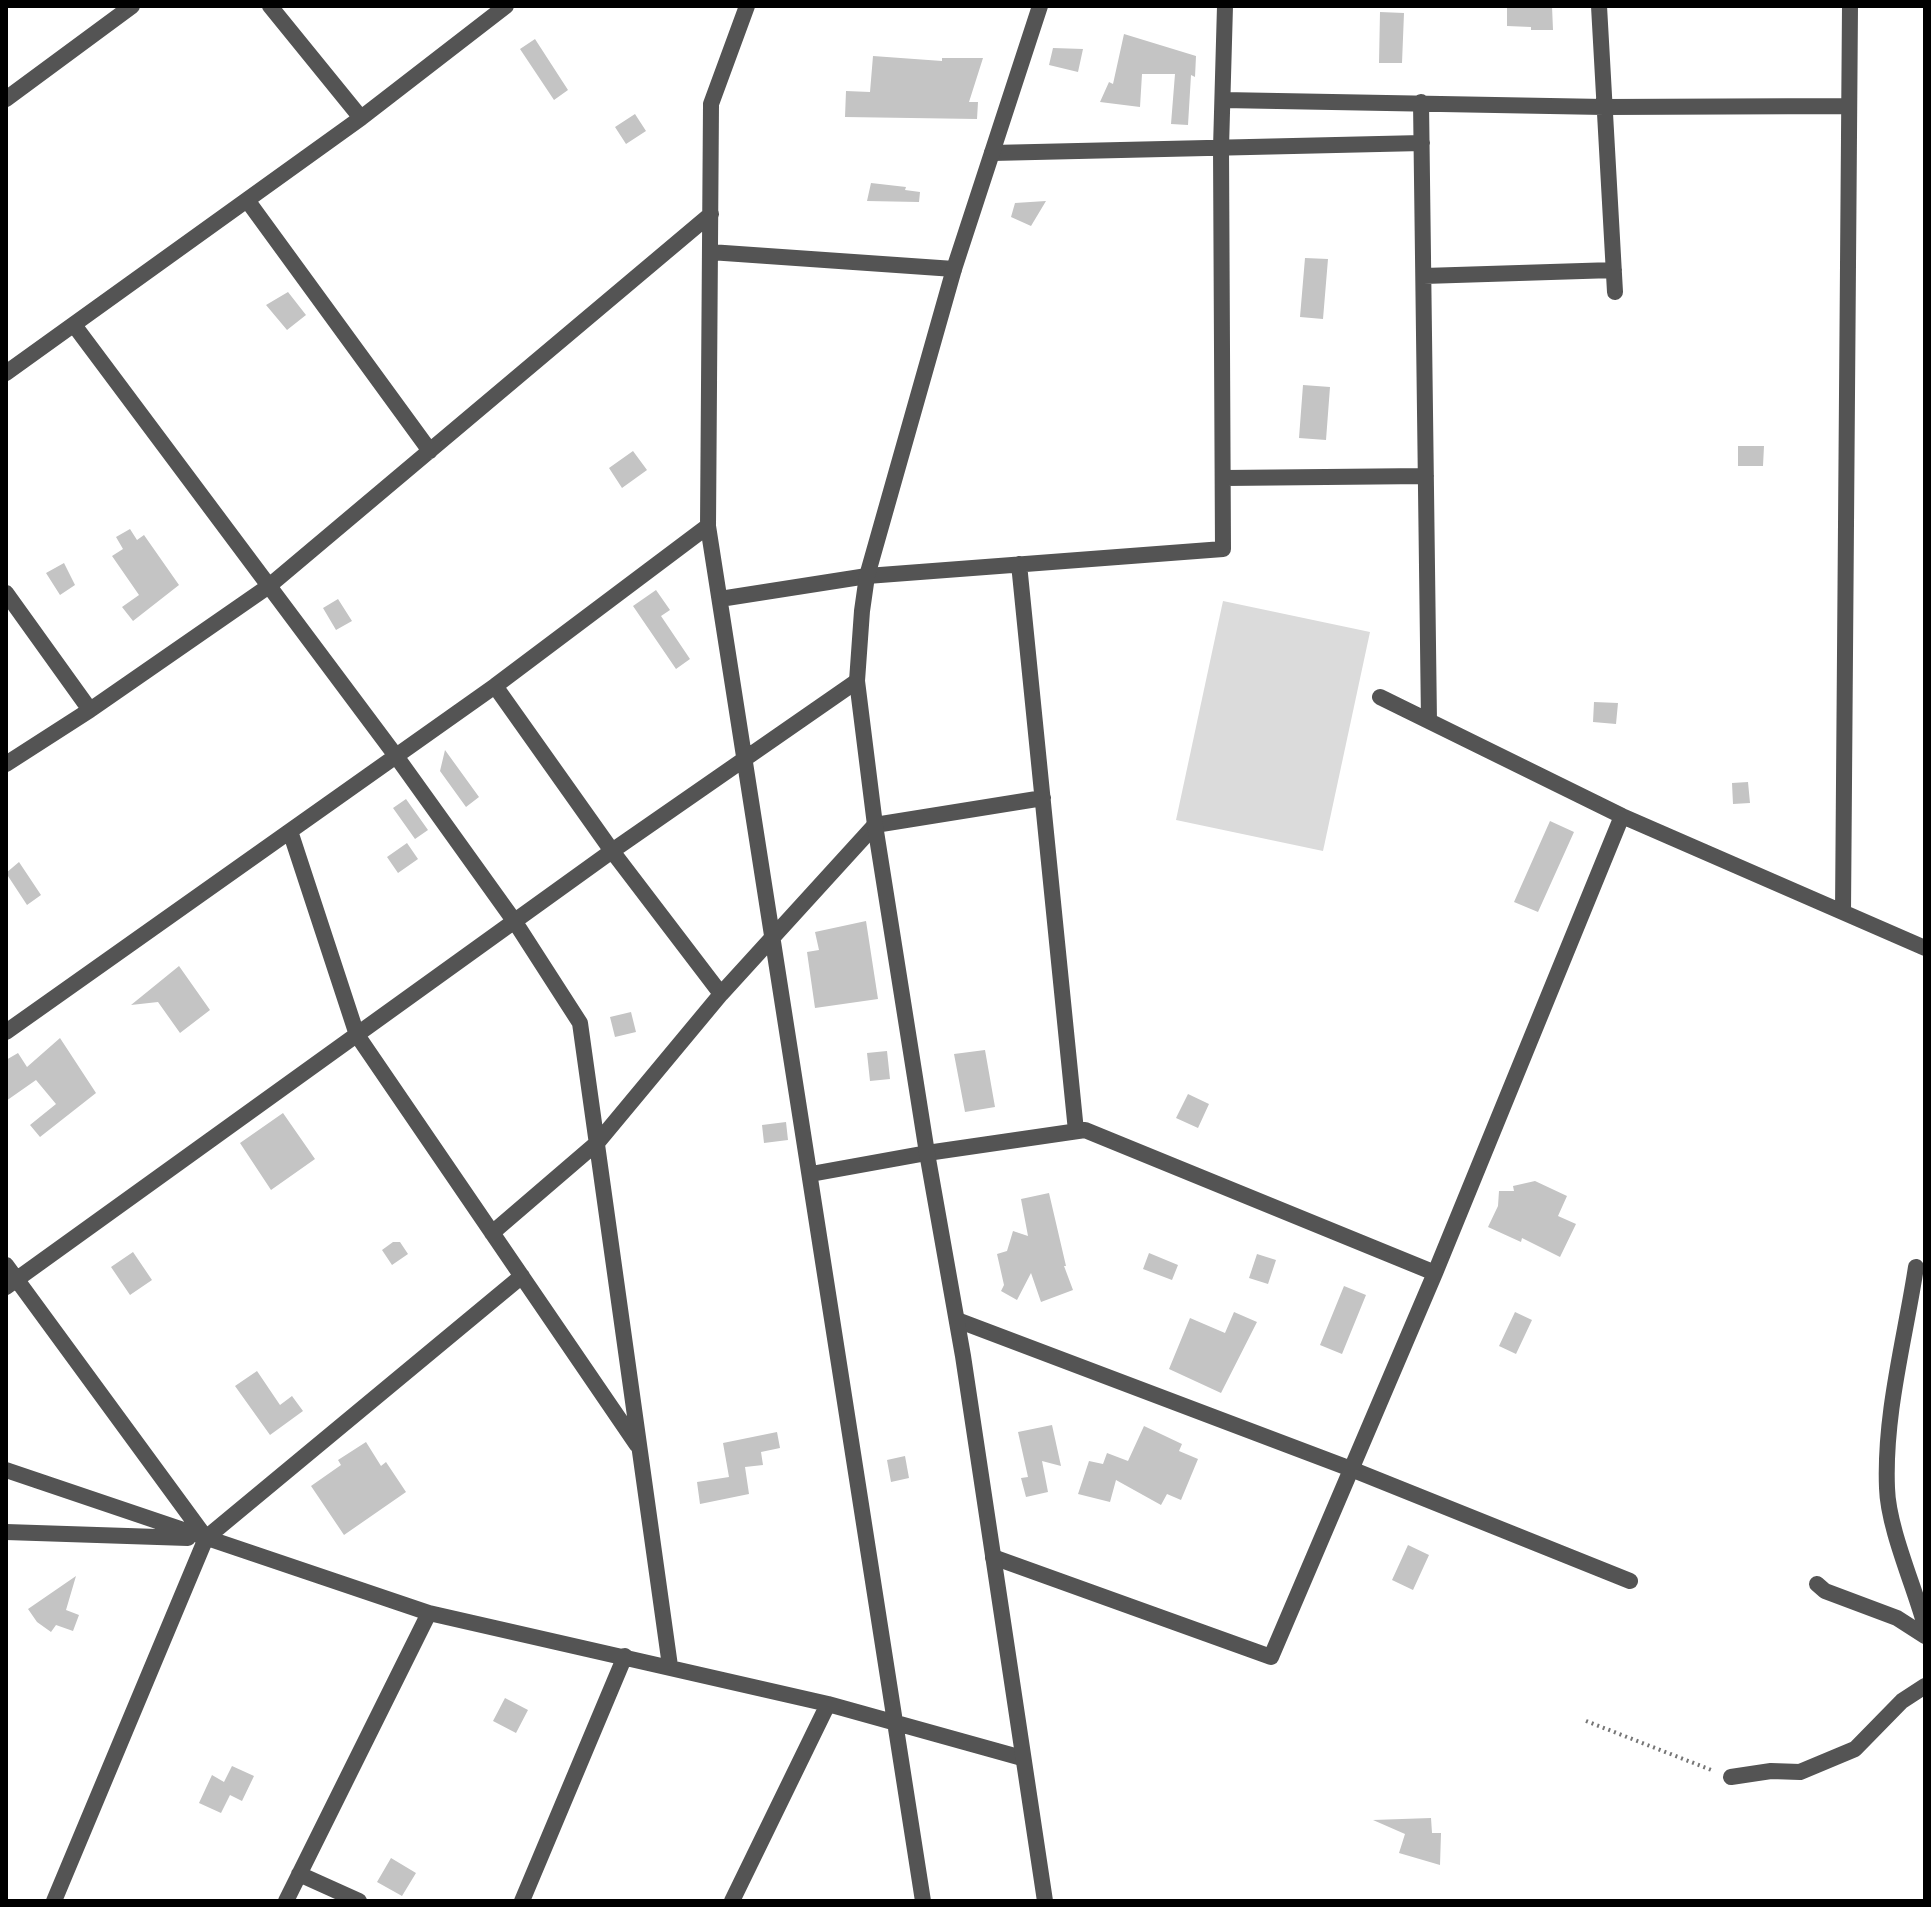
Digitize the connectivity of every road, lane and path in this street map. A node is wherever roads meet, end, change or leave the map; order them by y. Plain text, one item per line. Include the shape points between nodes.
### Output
1 (270, 6) edge
2 (506, 6) edge
3 (747, 6) edge
4 (1040, 6) edge
5 (1225, 6) edge
6 (1599, 6) edge
7 (1850, 6) edge
8 (130, 7) edge
9 (6, 99) edge
10 (1223, 100) junction
11 (1421, 102) junction
12 (1849, 106) junction
13 (1604, 107) junction
14 (361, 118) junction
15 (1422, 143) junction
16 (1221, 148) junction
17 (992, 153) junction
18 (247, 200) junction
19 (711, 214) junction
20 (710, 252) junction
21 (954, 269) junction
22 (1614, 270) junction
23 (1424, 276) junction
24 (1615, 292) dead end
25 (74, 325) junction
26 (6, 373) edge
27 (430, 451) junction
28 (1426, 476) junction
29 (1225, 478) junction
30 (708, 526) junction
31 (1019, 564) junction
32 (867, 576) junction
33 (269, 586) junction
34 (6, 593) edge
35 (720, 599) junction
36 (857, 681) junction
37 (495, 686) junction
38 (1380, 697) dead end
39 (90, 710) junction
40 (1429, 721) junction
41 (396, 756) junction
42 (745, 760) junction
43 (6, 764) edge
44 (1043, 798) junction
45 (1622, 816) junction
46 (875, 825) junction
47 (290, 831) junction
48 (612, 851) junction
49 (1843, 912) junction
50 (515, 922) junction
51 (773, 936) junction
52 (1925, 948) edge
53 (721, 994) junction
54 (6, 1032) edge
55 (357, 1035) junction
56 (1076, 1131) junction
57 (598, 1142) junction
58 (927, 1153) junction
59 (811, 1174) junction
60 (492, 1233) junction
61 (6, 1265) edge
62 (1916, 1267) dead end
63 (1435, 1273) junction
64 (522, 1276) junction
65 (11, 1283) edge
66 (957, 1320) junction
67 (641, 1450) junction
68 (1351, 1469) junction
69 (6, 1470) edge
70 (7, 1535) edge
71 (206, 1538) junction
72 (993, 1557) junction
73 (1630, 1581) dead end
74 (1817, 1584) dead end
75 (429, 1613) junction
76 (625, 1656) junction
77 (670, 1666) junction
78 (1925, 1686) edge
79 (828, 1704) junction
80 (897, 1721) junction
81 (1586, 1721) dead end
82 (1022, 1758) junction
83 (1731, 1777) joint
84 (299, 1874) junction
85 (54, 1901) edge
86 (286, 1901) edge
87 (359, 1901) edge
88 (522, 1901) edge
89 (732, 1901) edge
90 (923, 1901) edge
91 (1045, 1901) edge

1 - 14 street
2 - 14 street
3 - 19 street via 711,104
4 - 17 street
5 - 10 street
6 - 13 street
7 - 12 street
8 - 9 street
10 - 11 street
10 - 16 street
11 - 13 street
11 - 15 street
12 - 13 street
12 - 49 street
13 - 22 street
14 - 18 street
15 - 16 street
15 - 23 street
16 - 17 street
16 - 29 street
17 - 21 street
18 - 25 street
18 - 27 street
19 - 20 street
19 - 27 street
20 - 21 street
20 - 30 street
21 - 32 street
22 - 23 street
22 - 24 street
23 - 28 street
25 - 26 street
25 - 33 street
27 - 33 street
28 - 29 street
28 - 40 street
29 - 31 street via 1223,549
30 - 35 street
30 - 37 street
31 - 32 street
31 - 44 street
32 - 35 street
32 - 36 street
33 - 39 street
33 - 41 street
34 - 39 street
35 - 42 street
36 - 42 street
36 - 46 street
37 - 41 street
37 - 48 street
38 - 40 street
39 - 43 street
40 - 45 street
41 - 47 street
41 - 50 street
42 - 48 street
42 - 51 street
44 - 46 street
44 - 56 street
45 - 49 street
45 - 63 street
46 - 51 street
46 - 58 street
47 - 54 street
47 - 55 street
48 - 50 street
48 - 53 street
49 - 52 street
50 - 55 street
50 - 57 street via 580,1023
51 - 53 street
51 - 59 street
53 - 57 street
55 - 60 street
55 - 65 street
56 - 58 street
56 - 63 street via 1085,1130
57 - 60 street
57 - 67 street
58 - 59 street
58 - 66 street
59 - 80 street
60 - 64 street
61 - 65 street
62 - 74 street via 1897,1376 1887,1489 1925,1636 1897,1618
63 - 68 street
64 - 67 street
64 - 71 street
65 - 71 street
66 - 68 street
66 - 72 street
67 - 77 street
68 - 72 street via 1271,1657
68 - 73 street
69 - 71 street
70 - 71 street
71 - 75 street
71 - 85 street
72 - 82 street
75 - 76 street
75 - 84 street
76 - 77 street
76 - 88 street
77 - 79 street
78 - 83 street via 1902,1701 1855,1749 1800,1772
79 - 80 street
79 - 89 street
80 - 82 street
80 - 90 street
81 - 83 path
82 - 91 street
84 - 86 street
84 - 87 street

